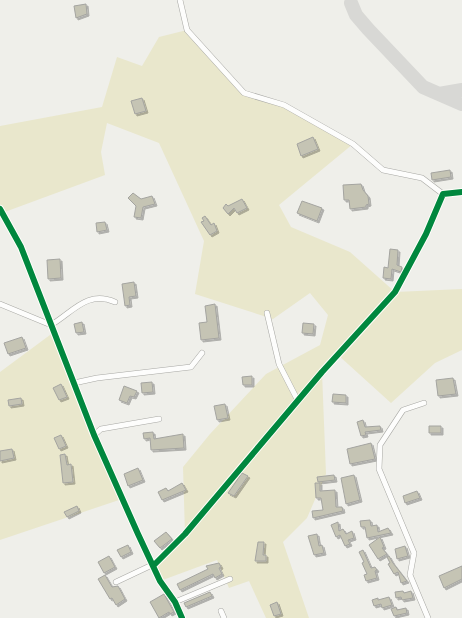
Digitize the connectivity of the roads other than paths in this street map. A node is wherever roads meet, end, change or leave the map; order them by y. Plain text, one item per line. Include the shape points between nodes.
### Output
1 (180, 0) edge
2 (462, 192) edge
3 (443, 194) junction
4 (0, 209) edge
5 (115, 302) dead end
6 (0, 304) edge
7 (267, 312) dead end
8 (51, 325) junction
9 (202, 353) dead end
10 (74, 383) junction
11 (298, 400) junction
12 (424, 403) dead end
13 (159, 419) dead end
14 (94, 435) junction
15 (153, 565) junction
16 (230, 579) dead end
17 (116, 582) dead end
18 (175, 602) junction
19 (221, 611) dead end
20 (182, 618) edge
21 (224, 618) edge
22 (428, 618) edge

1 - 3 street via 187,30 244,93 284,105 353,144 383,170 422,178
2 - 3 street
3 - 11 street via 426,234 395,292
4 - 8 street via 21,247
5 - 8 street via 107,298 92,298 73,308
6 - 8 street
7 - 11 street via 279,364
8 - 10 street
9 - 10 street via 191,367
10 - 14 street
11 - 15 street via 185,534
12 - 22 street via 403,410 380,445 379,469 414,553 410,575
13 - 14 street via 101,429
14 - 15 street
15 - 17 street
15 - 18 street via 160,581
16 - 18 street
18 - 20 street
19 - 21 street

